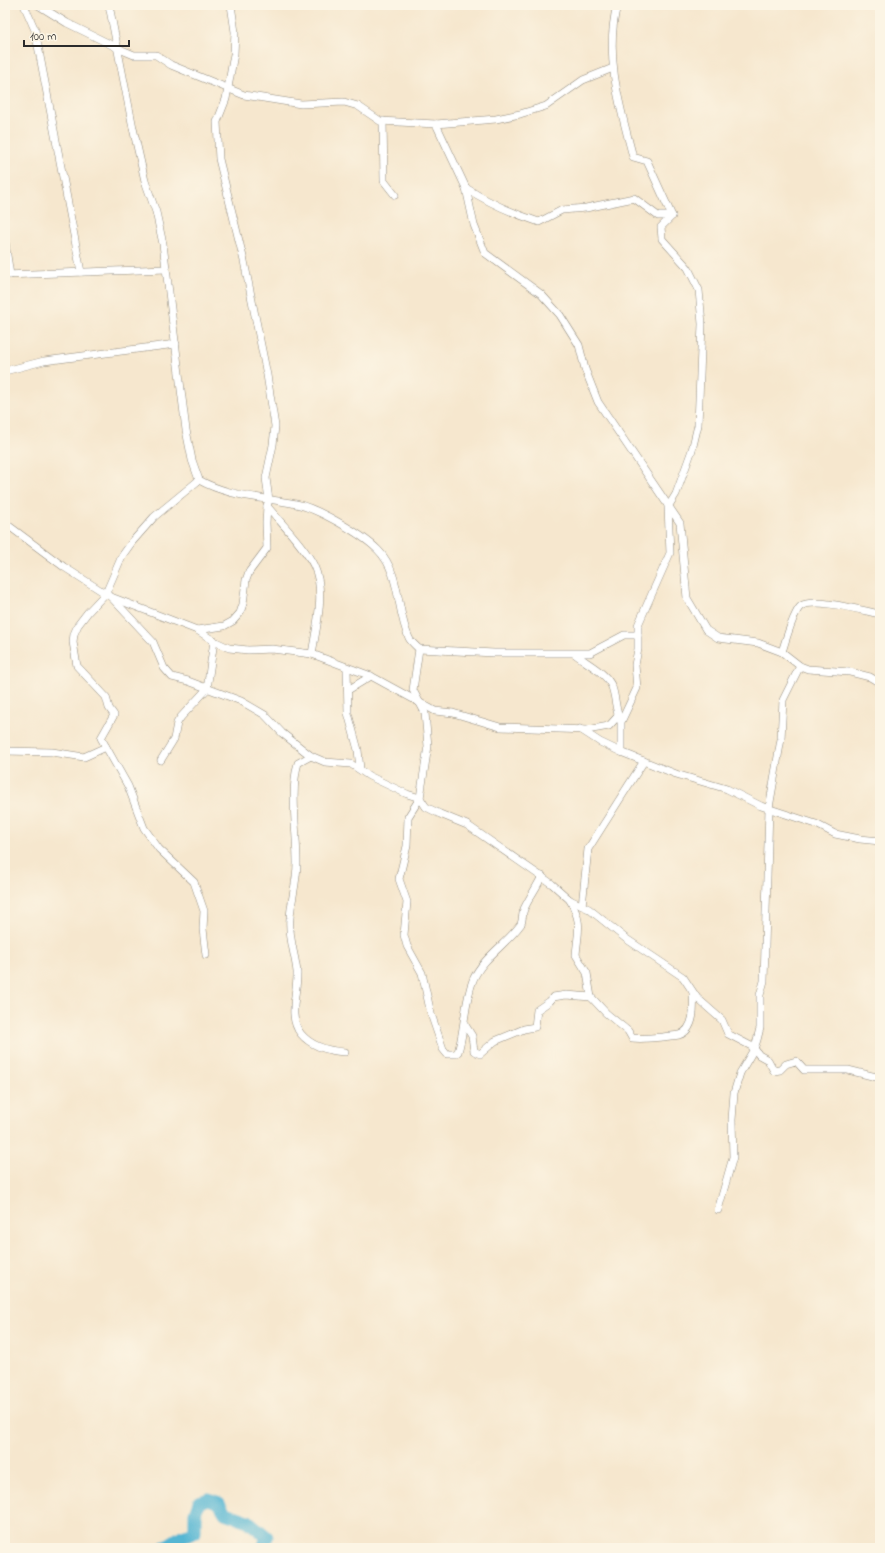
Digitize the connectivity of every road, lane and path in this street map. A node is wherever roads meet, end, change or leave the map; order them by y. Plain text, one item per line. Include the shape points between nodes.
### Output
1 (24, 5) edge
2 (38, 5) edge
3 (109, 5) edge
4 (231, 5) edge
5 (617, 5) edge
6 (117, 48) junction
7 (613, 68) junction
8 (228, 88) junction
9 (383, 121) junction
10 (436, 124) junction
11 (466, 188) junction
12 (395, 195) dead end
13 (672, 216) junction
14 (5, 242) edge
15 (166, 269) junction
16 (81, 272) junction
17 (7, 275) edge
18 (176, 344) junction
19 (5, 372) edge
20 (199, 480) junction
21 (268, 503) junction
22 (668, 507) junction
23 (6, 522) edge
24 (109, 595) junction
25 (880, 614) edge
26 (197, 630) junction
27 (638, 635) junction
28 (214, 641) junction
29 (420, 649) junction
30 (782, 652) junction
31 (312, 654) junction
32 (575, 654) junction
33 (800, 666) junction
34 (348, 669) junction
35 (371, 676) junction
36 (880, 683) edge
37 (207, 689) junction
38 (348, 690) junction
39 (418, 701) junction
40 (620, 719) junction
41 (580, 729) junction
42 (106, 747) junction
43 (5, 751) edge
44 (621, 752) junction
45 (311, 756) junction
46 (161, 760) dead end
47 (644, 761) junction
48 (360, 769) junction
49 (420, 798) junction
50 (769, 808) junction
51 (880, 841) edge
52 (542, 876) junction
53 (570, 900) junction
54 (582, 906) junction
55 (206, 955) dead end
56 (693, 993) junction
57 (591, 997) junction
58 (464, 1025) junction
59 (754, 1049) junction
60 (345, 1052) dead end
61 (880, 1078) edge
62 (718, 1210) dead end

1 - 16 street via 35,30
2 - 6 street
3 - 6 street
4 - 8 street via 235,32
5 - 7 street via 612,28
6 - 8 street via 134,55 156,55 171,65
6 - 15 street via 145,181 156,212
7 - 10 street via 583,80 535,111 496,119
7 - 13 street via 616,96 633,157 647,160
8 - 9 street via 244,95 287,103 344,102 358,106
8 - 21 street via 217,122 219,159 244,261 268,382 275,435 266,478
9 - 10 street
9 - 12 street via 384,181
10 - 11 street
11 - 13 street via 511,213 539,222 562,210 634,198 658,216
11 - 22 street via 474,225 484,253 541,294 560,315 579,345 598,402
13 - 22 street via 661,227 662,239 694,278 701,298 702,324 696,439 676,494
14 - 17 street
15 - 16 street
15 - 18 street
16 - 17 street
18 - 19 street via 44,361
18 - 20 street via 186,430
20 - 21 street via 226,492
20 - 24 street via 154,517 132,542 122,556
21 - 26 street via 267,548 249,572 240,613 224,626
21 - 29 street via 296,504 312,508 378,550 386,560 398,591 410,639
21 - 31 street via 308,556 317,575 319,599
22 - 27 street via 670,553 640,618
22 - 30 street via 680,523 687,598 706,630 718,638 758,643
23 - 24 street via 64,567
24 - 26 street
24 - 37 street via 153,642 169,675
24 - 42 street via 78,625 73,642 77,666 106,697 114,716 101,738
25 - 30 street via 822,604 806,604 798,610
26 - 28 street
27 - 32 street via 624,635 590,653
27 - 40 street via 634,665 637,688
28 - 31 street via 240,650 272,649
28 - 37 street
29 - 32 street
29 - 39 street via 413,690
30 - 33 street
31 - 34 street
32 - 40 street via 598,671 610,684
33 - 36 street via 808,669 850,672 870,677
33 - 50 street via 783,700 781,740
34 - 35 street
34 - 38 street
35 - 38 street
35 - 39 street
37 - 45 street via 241,701 265,715 282,733
37 - 46 street via 177,723 174,739
38 - 48 street via 348,713 358,750
39 - 41 street via 435,711 452,713 500,728
39 - 49 street via 425,713 428,746
40 - 41 street via 609,726
40 - 44 street
41 - 44 street
42 - 43 street via 84,757 52,752
42 - 55 street via 128,786 144,828 159,849 194,882 204,911
44 - 47 street
45 - 48 street via 325,762 351,764
45 - 60 street via 298,763 295,796 298,865 289,932 297,972 294,1011 299,1028 306,1037 323,1048
47 - 50 street via 709,785 727,788
47 - 54 street via 588,848
48 - 49 street via 369,776
49 - 52 street via 426,807 467,825
49 - 58 street via 408,817 407,846 399,879 407,902 404,935 407,946 422,972 431,1014 447,1054 458,1052
50 - 51 street via 816,824 835,834
50 - 59 street via 764,981 760,995 760,1028
52 - 53 street
52 - 58 street via 524,908 522,922 475,976 467,996
53 - 54 street
53 - 57 street via 579,916 576,955 587,972
54 - 56 street via 625,938 684,976
56 - 57 street via 693,1016 687,1028 679,1035 654,1038 632,1038 628,1031
56 - 59 street via 722,1020 728,1034
57 - 58 street via 553,997 537,1010 535,1027 495,1041 480,1054 474,1051 472,1036
59 - 61 street via 768,1060 776,1071 796,1061 804,1070 848,1070
59 - 62 street via 740,1073 734,1093 733,1157

